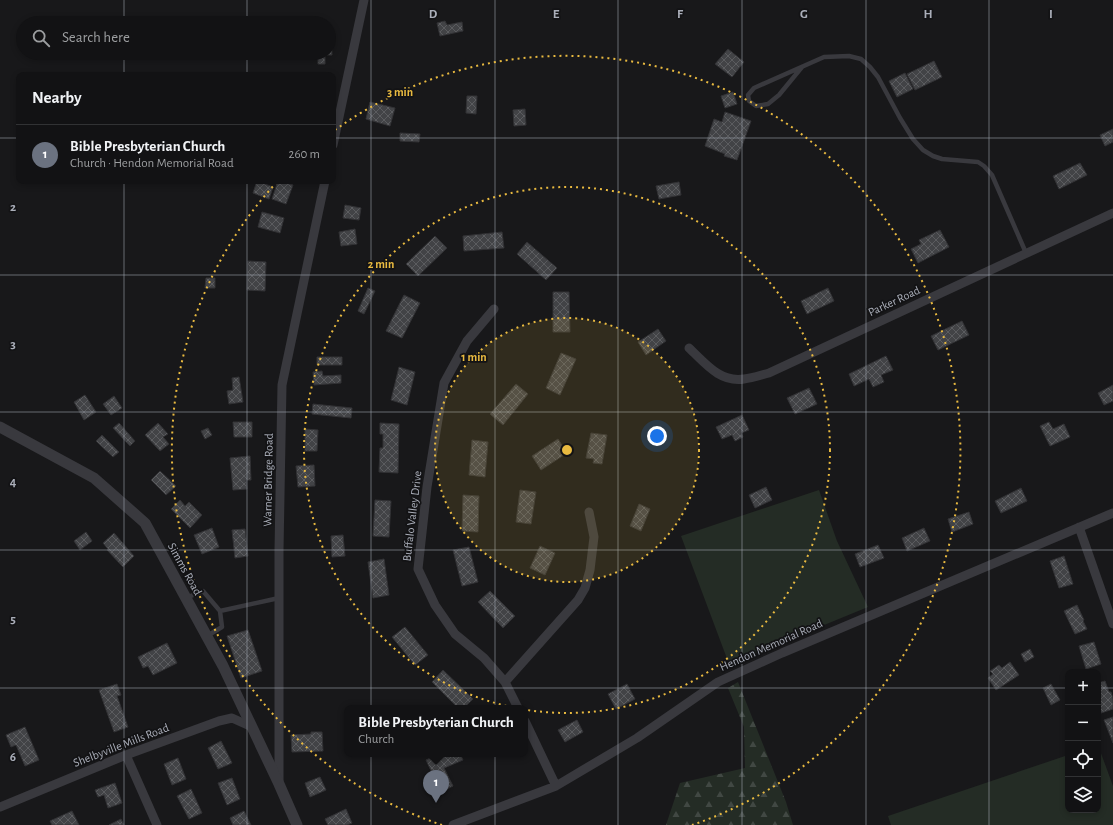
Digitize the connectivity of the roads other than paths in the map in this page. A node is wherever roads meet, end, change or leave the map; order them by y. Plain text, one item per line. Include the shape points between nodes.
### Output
1 (364, 0) edge
2 (802, 67) junction
3 (336, 131) edge
4 (324, 184) edge
5 (1113, 213) edge
6 (1026, 253) junction
7 (494, 309) dead end
8 (690, 348) dead end
9 (0, 427) edge
10 (589, 512) dead end
11 (1113, 513) edge
12 (1079, 527) junction
13 (186, 598) junction
14 (279, 598) junction
15 (220, 612) junction
16 (1113, 624) edge
17 (207, 636) junction
18 (505, 682) junction
19 (516, 705) edge
20 (252, 727) junction
21 (528, 727) edge
22 (126, 756) junction
23 (280, 784) junction
24 (556, 786) junction
25 (0, 807) edge
26 (156, 825) edge
27 (297, 825) edge
28 (453, 825) edge

1 - 3 street
2 - 2 lane via 754,88 748,95 749,101 756,106 768,104 779,95
2 - 6 lane via 824,57 837,56 861,59 870,66 913,139 923,150 942,159 978,162 988,170
4 - 14 street, Warner Bridge Road via 282,385
5 - 6 street, Parker Road
6 - 8 street, Parker Road via 769,373 743,380 728,379 715,372
7 - 18 street, Buffalo Valley Drive via 467,341 444,383 427,487 418,569 435,605 456,634 484,658
9 - 13 street, Simms Road via 94,478 145,523
10 - 18 street via 594,537 585,588 578,600
11 - 12 street, Hendon Memorial Road
12 - 16 street
12 - 24 street, Hendon Memorial Road via 718,682 637,738
13 - 15 lane via 203,591
13 - 17 street, Simms Road
14 - 15 lane
14 - 23 street, Warner Bridge Road
15 - 17 lane via 222,627
17 - 20 street, Simms Road
18 - 19 street, Buffalo Valley Drive
20 - 22 street, Shelbyville Mills Road via 232,718
20 - 23 street, Simms Road
21 - 24 street
22 - 25 street, Shelbyville Mills Road
22 - 26 street
23 - 27 street, Simms Road
24 - 28 street, Hendon Memorial Road

